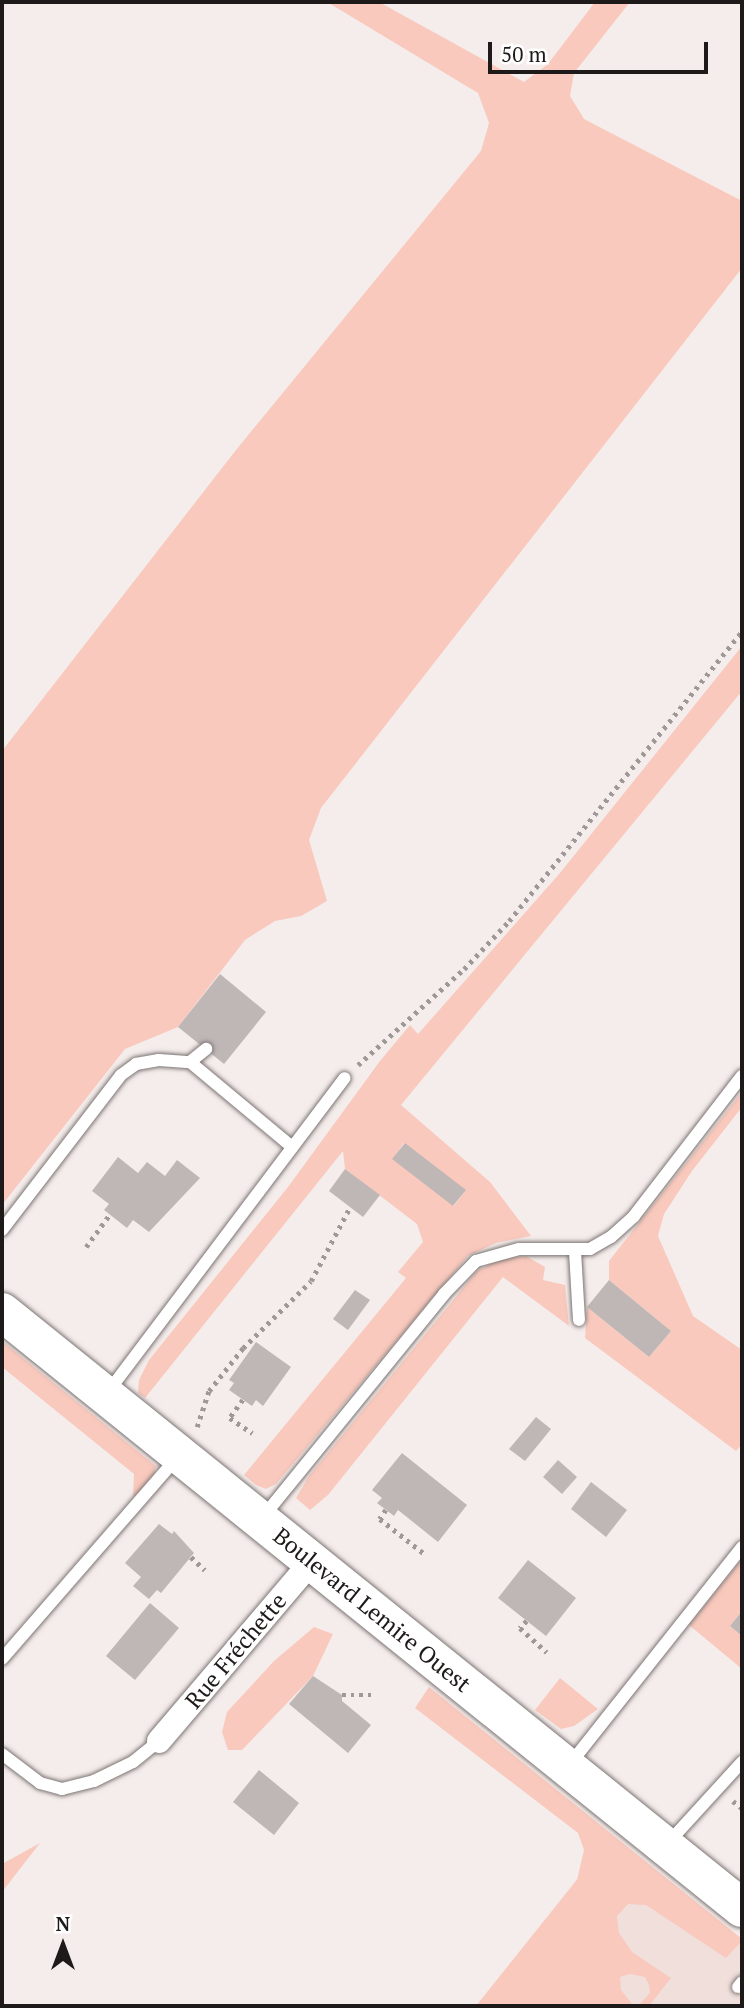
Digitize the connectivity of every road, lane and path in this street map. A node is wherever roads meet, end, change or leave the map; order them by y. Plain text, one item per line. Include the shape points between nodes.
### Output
1 (742, 631) edge
2 (206, 1049) dead end
3 (190, 1062) junction
4 (742, 1076) edge
5 (345, 1078) joint
6 (292, 1147) junction
7 (350, 1207) dead end
8 (110, 1214) dead end
9 (2, 1230) edge
10 (86, 1247) dead end
11 (575, 1251) junction
12 (2, 1312) edge
13 (579, 1320) dead end
14 (106, 1395) junction
15 (243, 1400) dead end
16 (251, 1433) dead end
17 (180, 1455) junction
18 (386, 1510) dead end
19 (260, 1520) junction
20 (742, 1547) edge
21 (426, 1555) dead end
22 (191, 1557) dead end
23 (312, 1561) junction
24 (205, 1570) dead end
25 (527, 1621) dead end
26 (547, 1652) dead end
27 (2, 1659) edge
28 (342, 1695) dead end
29 (376, 1695) dead end
30 (159, 1741) joint
31 (2, 1754) edge
32 (742, 1762) edge
33 (568, 1767) junction
34 (666, 1846) junction
35 (742, 1908) edge

1 - 5 path via 509,921 464,969
2 - 3 lane
3 - 6 lane
3 - 9 lane via 159,1060 136,1065 121,1075
4 - 11 lane via 634,1216 590,1250
5 - 6 lane
6 - 14 lane
7 - 17 path via 311,1281 243,1348 209,1391 191,1440
8 - 10 path
11 - 13 lane
11 - 19 lane via 519,1249 476,1261
12 - 14 main road, Boulevard Lemire Ouest
14 - 17 main road, Boulevard Lemire Ouest
15 - 16 path via 230,1418
17 - 19 main road, Boulevard Lemire Ouest
17 - 27 lane
18 - 21 path via 380,1519
19 - 23 main road, Boulevard Lemire Ouest
20 - 33 lane
22 - 24 path
23 - 30 street, Rue Fréchette
23 - 33 main road, Boulevard Lemire Ouest
25 - 26 path via 520,1628
28 - 29 path
30 - 31 lane via 133,1762 94,1781 62,1789 40,1783
32 - 34 lane
33 - 34 main road, Boulevard Lemire Ouest
34 - 35 main road, Boulevard Lemire Ouest

